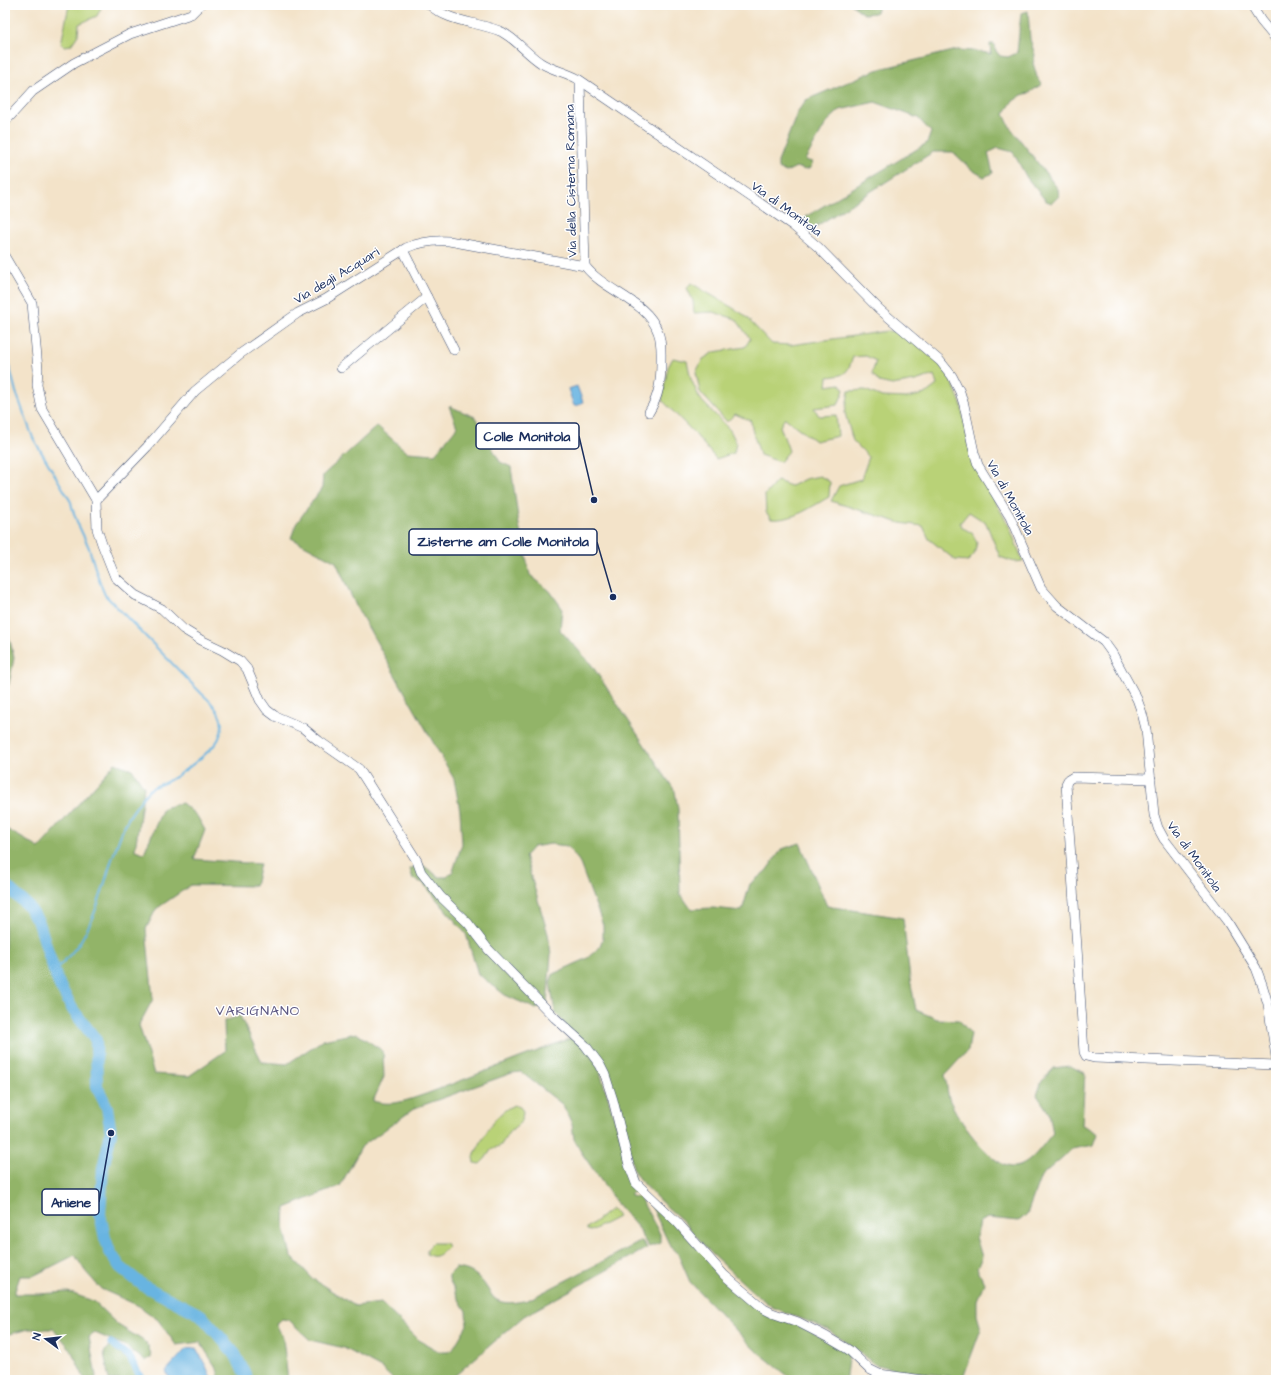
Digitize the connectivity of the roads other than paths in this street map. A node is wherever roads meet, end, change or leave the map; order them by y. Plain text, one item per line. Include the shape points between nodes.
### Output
1 (200, 5) edge
2 (430, 5) edge
3 (1251, 5) edge
4 (1276, 39) edge
5 (580, 81) junction
6 (5, 122) edge
7 (403, 250) junction
8 (5, 257) edge
9 (585, 266) junction
10 (427, 297) junction
11 (454, 350) dead end
12 (341, 368) dead end
13 (649, 412) dead end
14 (96, 500) junction
15 (1151, 778) junction
16 (1276, 1057) edge
17 (1276, 1065) edge
18 (923, 1380) edge

1 - 6 street via 192,14 130,34 74,63 33,91
2 - 5 street, Via di Monitola via 444,14 502,32 541,63
3 - 4 street
5 - 9 street, Via della Cisterna Romana
5 - 15 street, Via di Monitola via 805,235 879,309 947,368 962,397 978,465 1012,521 1041,588 1057,606 1104,642 1135,695 1145,723
7 - 9 street, Via degli Acquari via 425,242 449,241
7 - 10 street
7 - 14 street, Via degli Acquari via 326,299 298,313 243,351 195,391
8 - 14 street via 32,303 37,385 42,409
9 - 13 street, Via della Cisterna Romana via 599,281 648,314 657,328 661,343 661,379 658,395
10 - 11 street
10 - 12 street
14 - 18 street via 97,529 115,577 135,595 162,609 183,629 240,661 247,669 267,710 303,728 359,769 417,861 421,872 441,897 468,923 528,992 585,1044 605,1075 636,1183 677,1222 724,1274 764,1309 827,1337 849,1350 869,1370 879,1374
15 - 16 street, Via di Monitola via 1155,818 1160,833 1227,921 1258,973 1269,1010
15 - 17 street via 1073,777 1066,783 1085,1054 1094,1058

